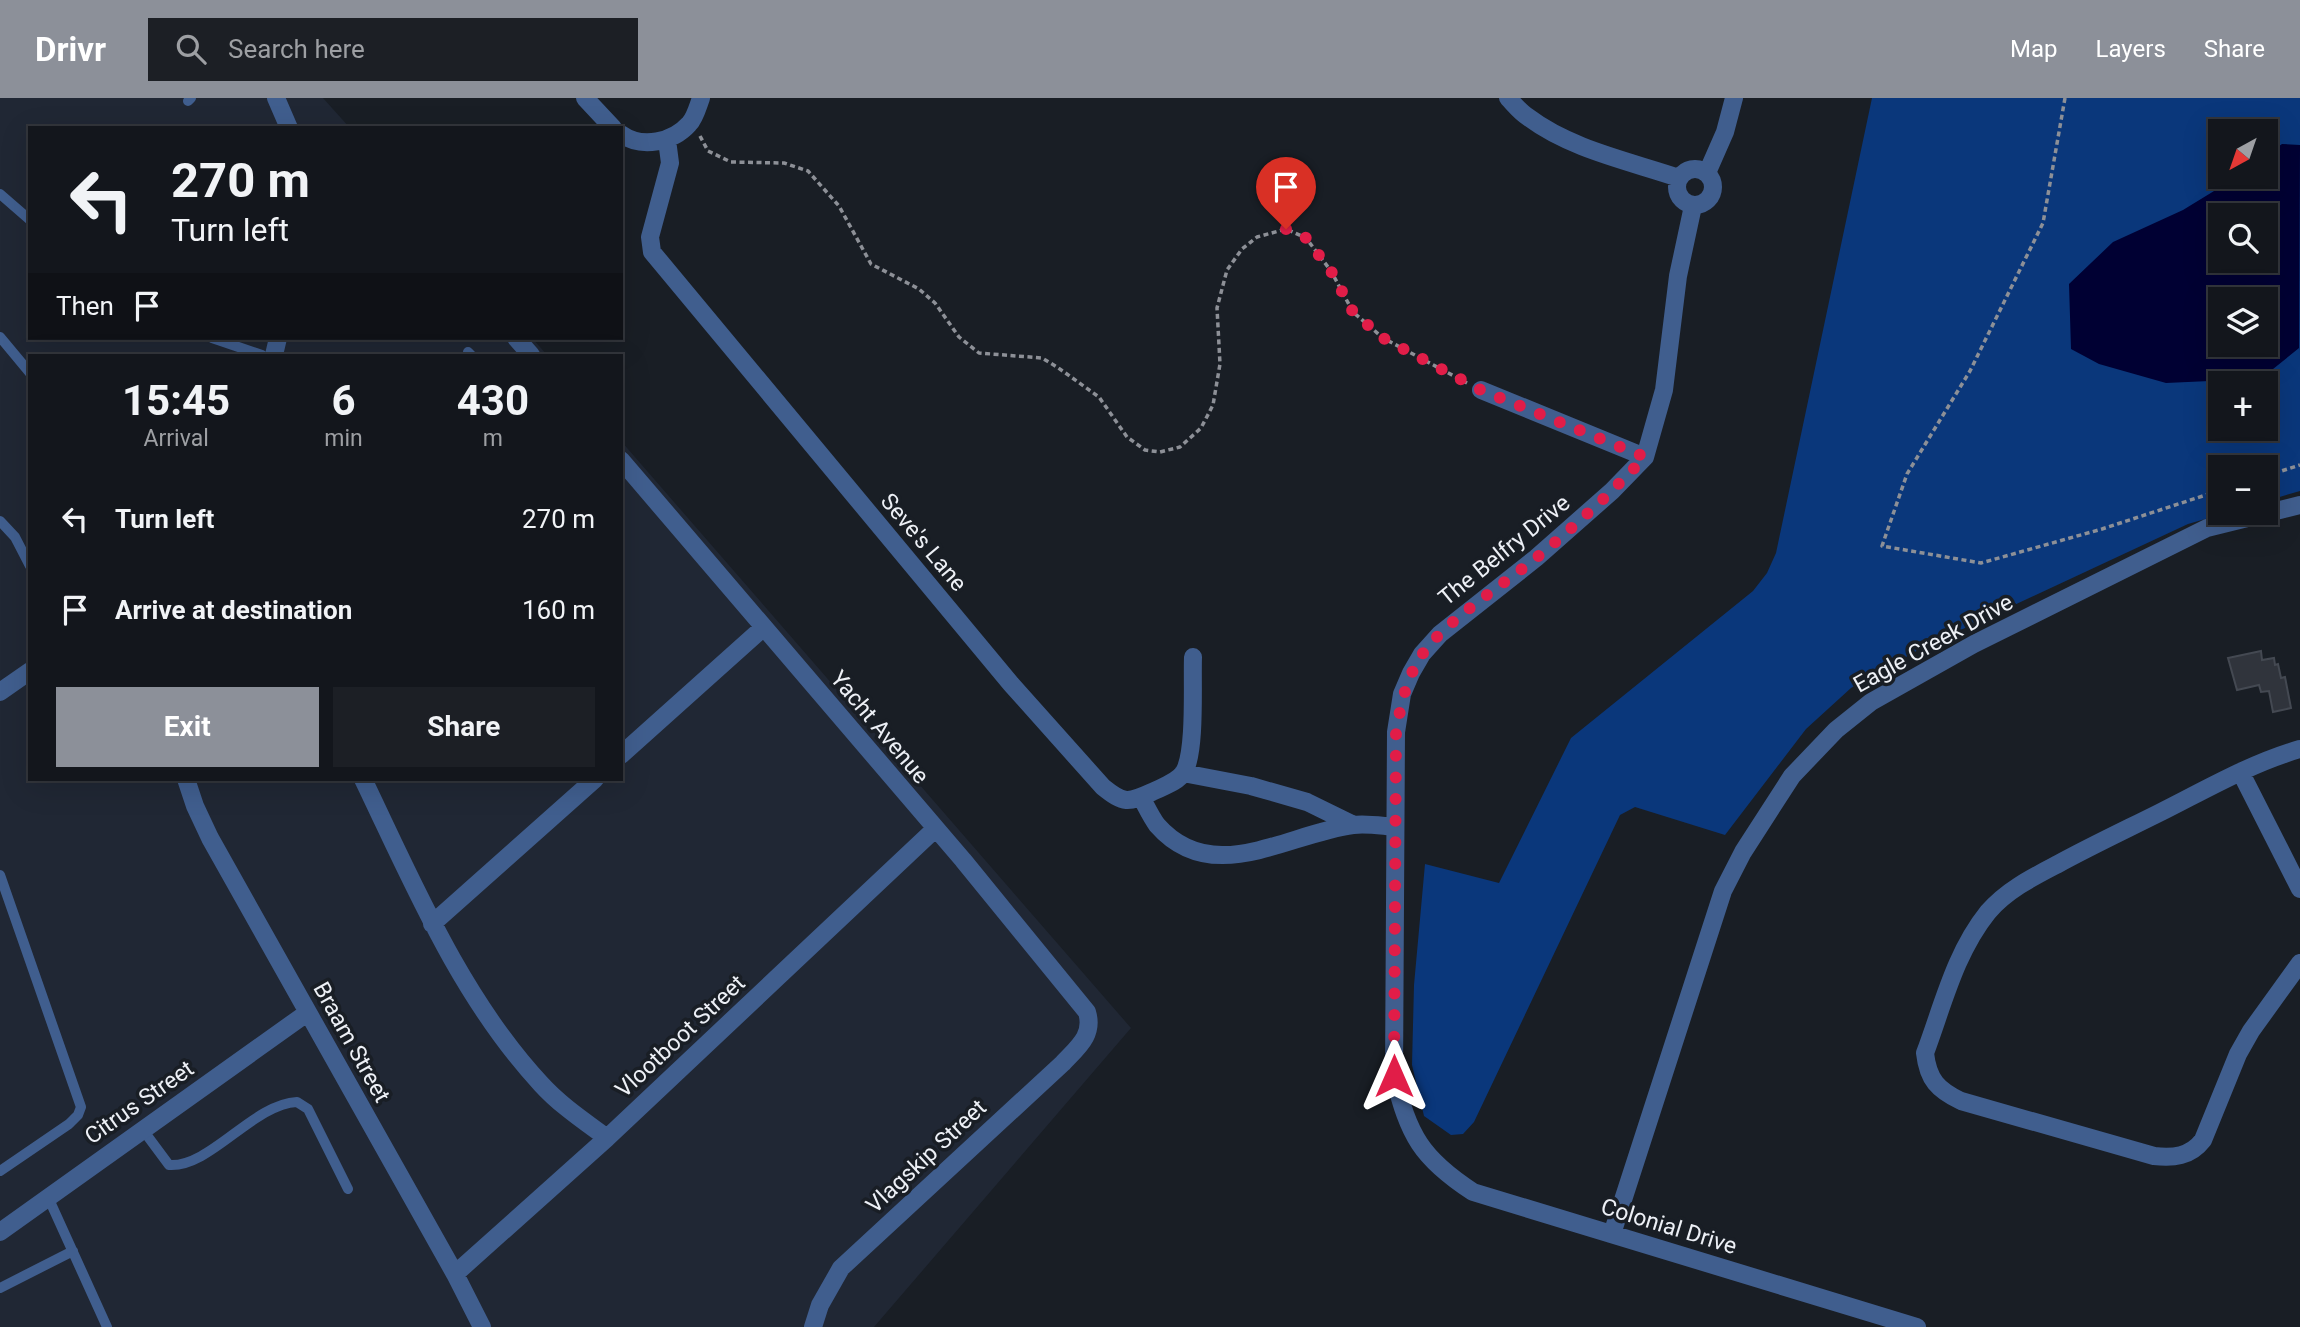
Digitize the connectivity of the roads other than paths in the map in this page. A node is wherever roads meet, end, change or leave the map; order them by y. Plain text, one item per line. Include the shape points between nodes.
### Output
1 (276, 98) edge
2 (586, 98) edge
3 (701, 98) edge
4 (1508, 98) edge
5 (1734, 98) edge
6 (288, 126) edge
7 (611, 126) edge
8 (623, 136) edge
9 (667, 140) junction
10 (1707, 173) junction
11 (1679, 178) junction
12 (0, 194) edge
13 (1693, 206) junction
14 (28, 218) edge
15 (0, 337) edge
16 (218, 340) edge
17 (518, 340) edge
18 (259, 354) edge
19 (530, 354) edge
20 (28, 371) edge
21 (1481, 390) road end
22 (1645, 457) junction
23 (623, 462) edge
24 (2300, 505) edge
25 (0, 521) edge
26 (28, 562) edge
27 (764, 627) junction
28 (1193, 657) dead end
29 (28, 672) edge
30 (1, 690) edge
31 (2300, 749) edge
32 (623, 753) edge
33 (1184, 773) junction
34 (2241, 773) junction
35 (187, 781) edge
36 (364, 781) edge
37 (593, 781) edge
38 (1141, 797) junction
39 (1354, 825) junction
40 (1395, 827) junction
41 (935, 829) junction
42 (0, 875) edge
43 (2300, 889) edge
44 (432, 924) junction
45 (2300, 963) edge
46 (307, 1013) junction
47 (1089, 1031) joint
48 (143, 1129) junction
49 (607, 1138) junction
50 (1422, 1148) joint
51 (0, 1171) edge
52 (348, 1189) dead end
53 (48, 1197) junction
54 (0, 1232) edge
55 (1612, 1234) junction
56 (74, 1251) junction
57 (456, 1274) junction
58 (0, 1288) edge
59 (107, 1327) edge
60 (482, 1327) edge
61 (813, 1327) edge
62 (1917, 1327) edge

1 - 6 street
2 - 7 street
3 - 9 street via 691,123
4 - 11 street via 1549,131
5 - 10 street
8 - 9 street via 641,141
9 - 38 street, Seve's Lane via 670,163 650,237 652,253 1103,787 1118,799 1131,802
10 - 11 street via 1692,169
10 - 13 street via 1713,191 1706,202
11 - 13 street via 1678,196
12 - 14 lane
13 - 22 street, The Belfry Drive via 1678,276 1664,390
15 - 20 lane
16 - 18 lane
17 - 19 street
21 - 22 street
22 - 40 street, The Belfry Drive via 1612,491 1422,654 1402,694 1396,732
23 - 27 street, Yacht Avenue
24 - 55 street, Eagle Creek Drive via 2207,528 1974,644 1871,702 1792,776 1723,891
25 - 26 lane
27 - 32 street
27 - 41 street, Yacht Avenue
28 - 33 street via 1190,752
29 - 30 street
31 - 34 street
33 - 38 street
33 - 39 street via 1307,802
34 - 43 street
34 - 45 street via 2085,849 2006,896 1989,912 1960,955 1925,1053 1926,1065 1941,1091 1961,1101 2154,1156 2180,1156 2203,1140 2250,1031
35 - 46 street, Braam Street via 210,838
36 - 44 street
37 - 44 street
38 - 39 street via 1157,824 1181,846 1202,855 1268,847
39 - 40 street
40 - 50 street, The Belfry Drive via 1394,1076 1404,1115
41 - 47 street, Yacht Avenue via 1087,1012
41 - 49 street, Vlootboot Street
42 - 51 lane via 81,1107 69,1124
44 - 49 street via 483,1007 541,1084
46 - 48 street, Citrus Street
46 - 57 street, Braam Street
47 - 61 street, Vlagskip Street via 1063,1063 841,1268 820,1304
48 - 52 lane via 169,1165 180,1166 277,1105 297,1102 308,1109
48 - 53 street, Citrus Street
49 - 57 street, Vlootboot Street
50 - 55 street, Colonial Drive via 1444,1173 1473,1192
53 - 54 street, Citrus Street
53 - 56 lane
55 - 62 street, Colonial Drive
56 - 58 lane
56 - 59 lane
57 - 60 street, Braam Street

